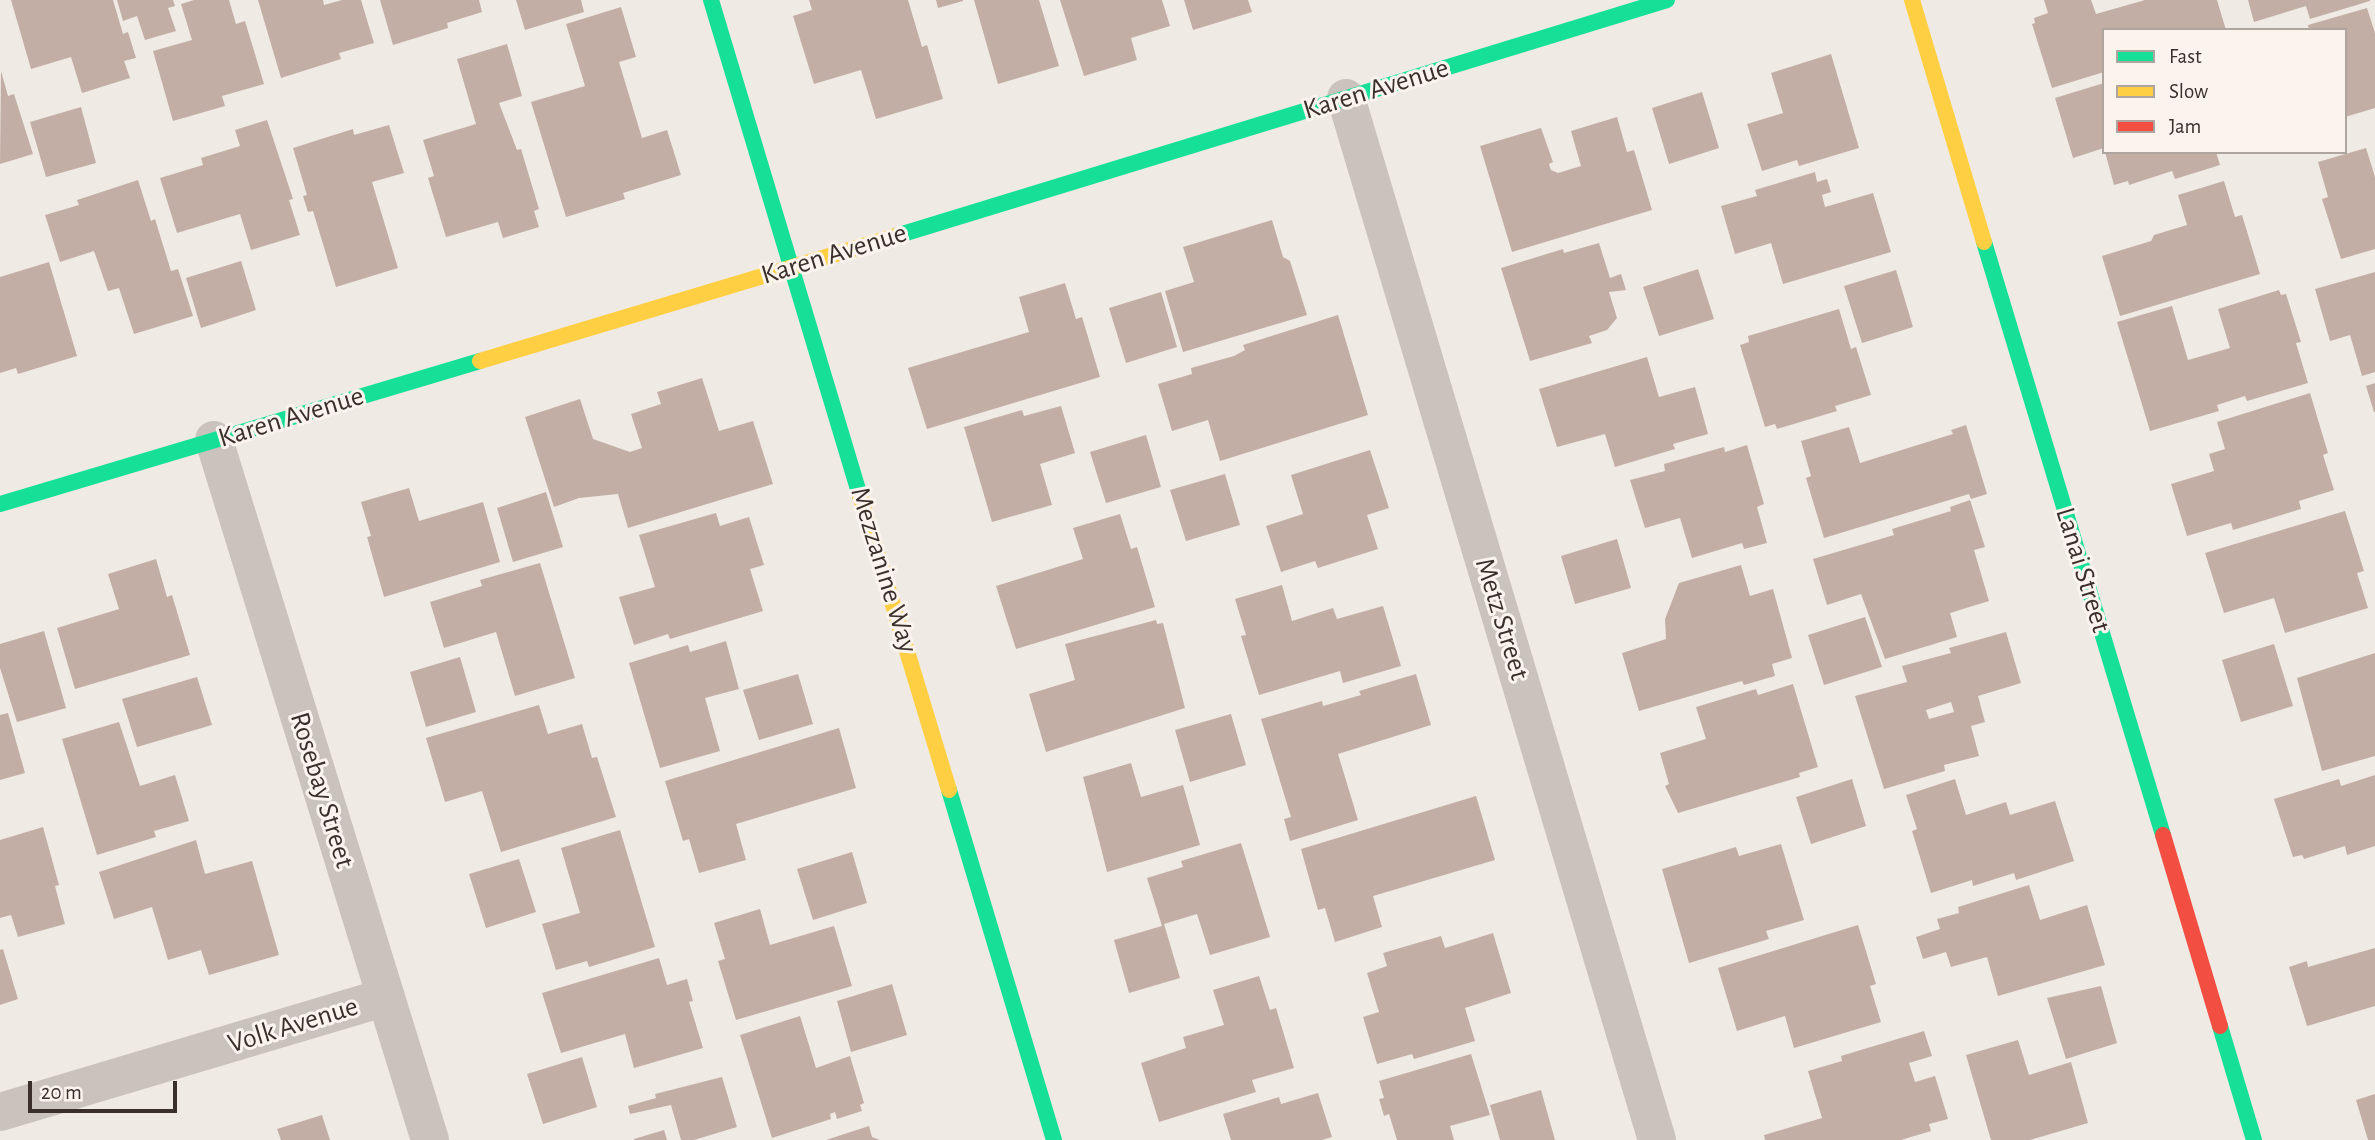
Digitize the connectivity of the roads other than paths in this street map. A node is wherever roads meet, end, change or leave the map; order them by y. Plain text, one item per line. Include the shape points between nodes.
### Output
1 (711, 0) edge
2 (1667, 0) edge
3 (1912, 0) edge
4 (1346, 98) junction
5 (794, 267) junction
6 (214, 440) junction
7 (0, 503) edge
8 (386, 997) junction
9 (0, 1112) edge
10 (430, 1140) edge
11 (1054, 1140) edge
12 (1657, 1140) edge
13 (2254, 1140) edge

1 - 5 street, Mezzanine Way
2 - 4 street, Karen Avenue
3 - 13 street, Lanai Street
4 - 5 street, Karen Avenue
4 - 12 street, Metz Street
5 - 6 street, Karen Avenue
5 - 11 street, Mezzanine Way
6 - 7 street, Karen Avenue
6 - 8 street, Rosebay Street
8 - 9 street, Volk Avenue
8 - 10 street, Rosebay Street

